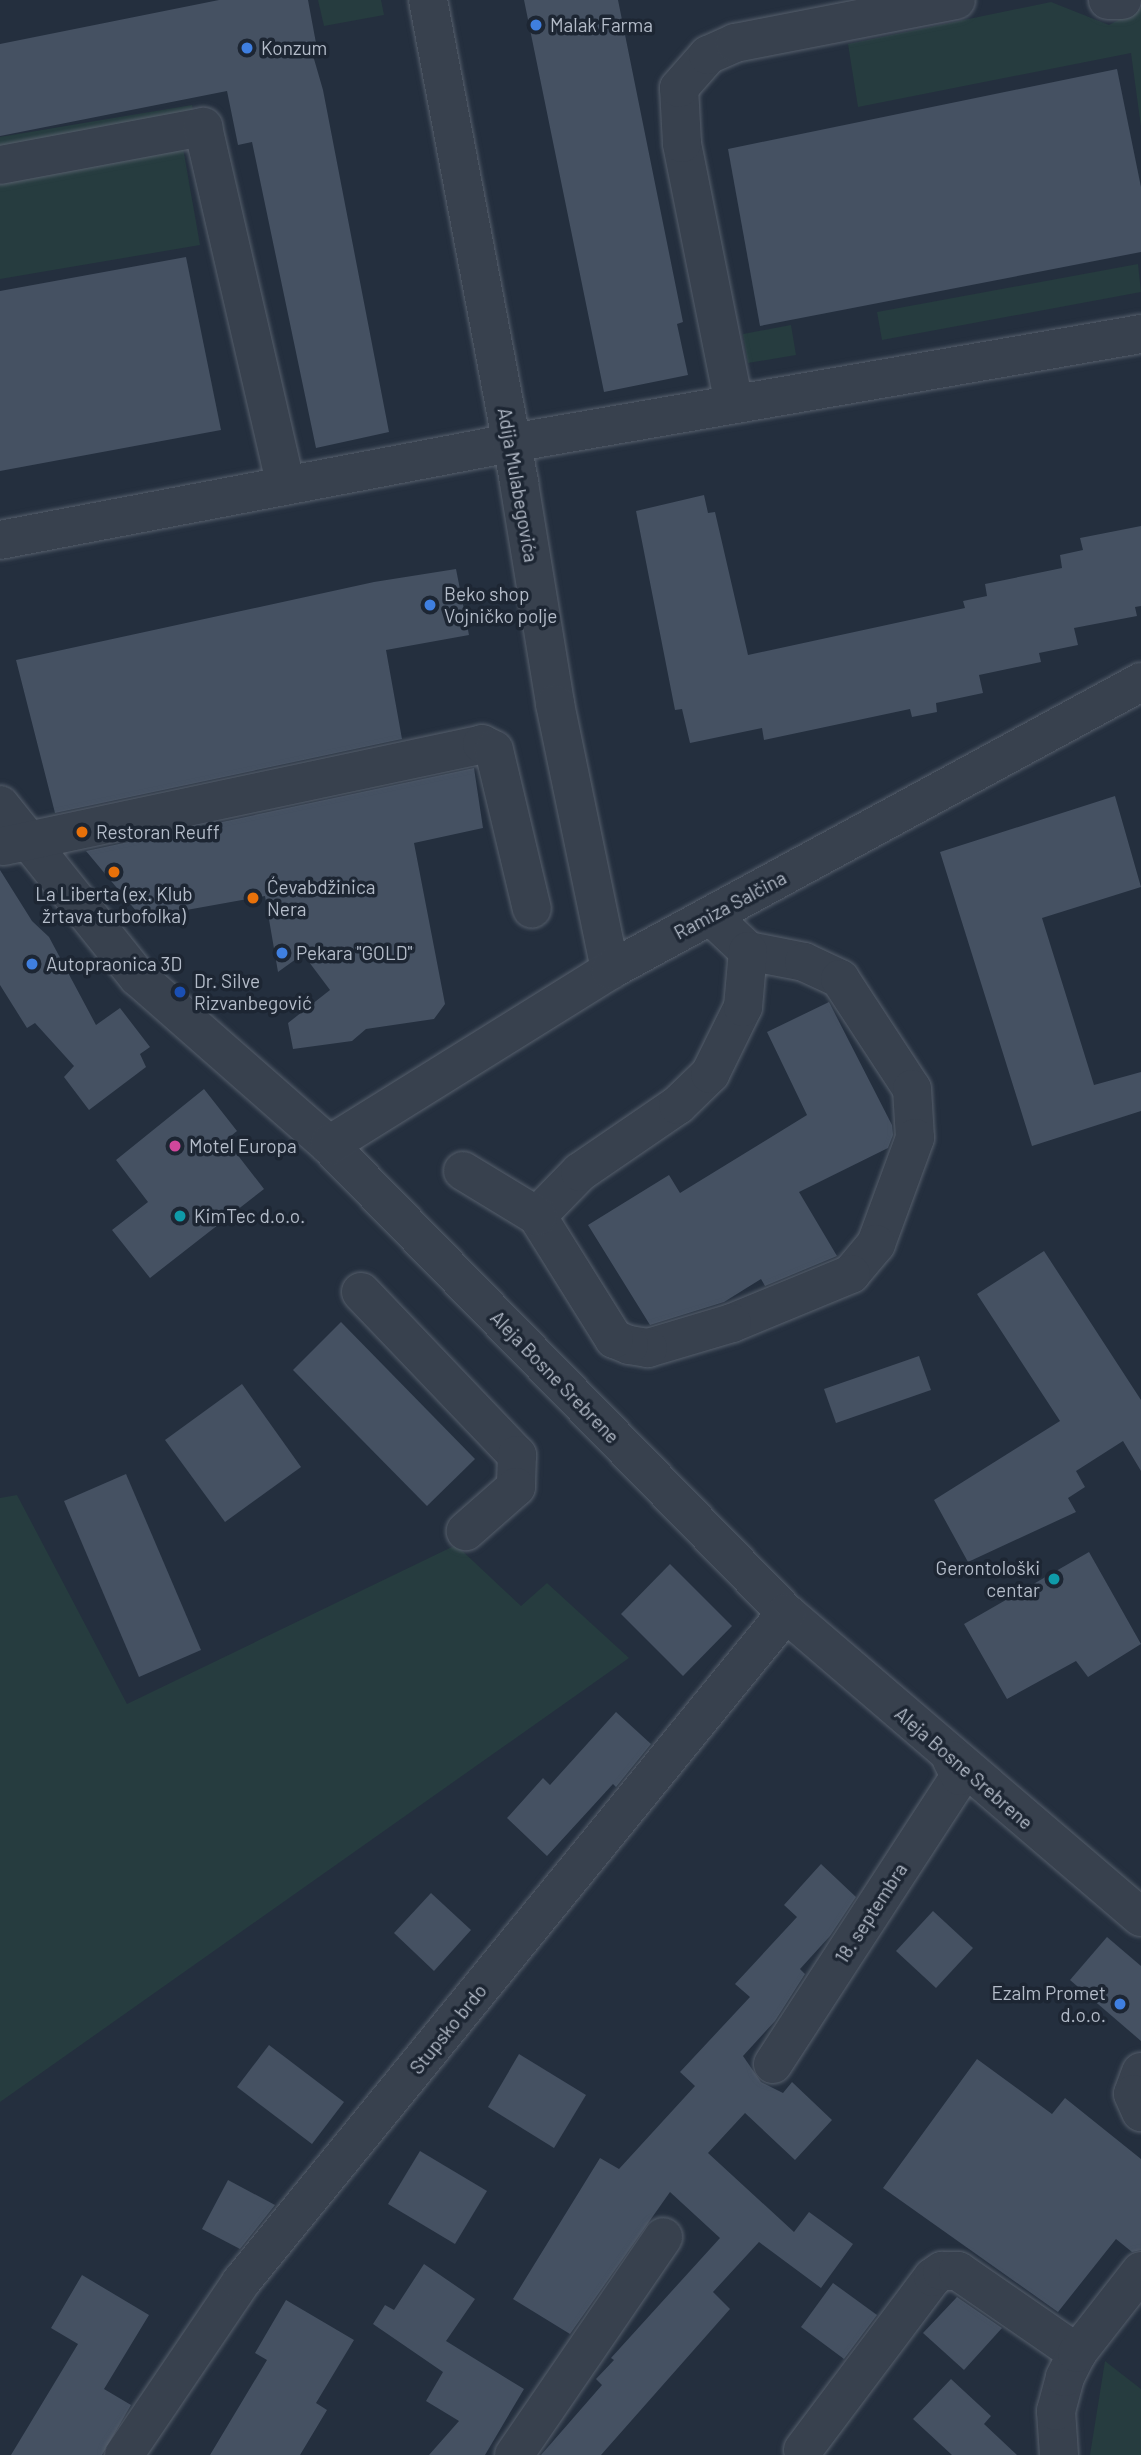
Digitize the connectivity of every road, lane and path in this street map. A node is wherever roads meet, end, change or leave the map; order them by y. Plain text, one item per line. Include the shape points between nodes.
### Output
1 (428, 0) edge
2 (956, 0) edge
3 (1108, 0) edge
4 (1122, 0) edge
5 (0, 165) edge
6 (1141, 334) edge
7 (734, 404) junction
8 (511, 443) junction
9 (286, 486) junction
10 (0, 540) edge
11 (1141, 682) edge
12 (0, 805) edge
13 (13, 844) edge
14 (532, 909) dead end
15 (711, 916) junction
16 (748, 951) junction
17 (610, 970) junction
18 (328, 1145) junction
19 (463, 1171) dead end
20 (537, 1216) junction
21 (361, 1293) dead end
22 (466, 1531) dead end
23 (786, 1613) junction
24 (952, 1760) junction
25 (1141, 1917) edge
26 (773, 2064) dead end
27 (1141, 2072) edge
28 (1141, 2112) edge
29 (663, 2237) dead end
30 (1141, 2271) edge
31 (1077, 2353) junction
32 (803, 2450) dead end
33 (124, 2455) edge
34 (514, 2455) edge
35 (1059, 2455) edge

1 - 8 street, Adija Mulabegovića
2 - 7 street via 735,43 708,55 679,88 682,143
3 - 4 street
5 - 9 street via 203,127
6 - 7 street
7 - 8 street
8 - 9 street
8 - 17 street, Adija Mulabegovića via 555,704
9 - 10 street
11 - 15 street, Ramiza Salčina
12 - 13 street, Aleja Bosne Srebrene
13 - 14 street via 482,744 494,750
13 - 18 street, Aleja Bosne Srebrene via 138,977
15 - 16 street
15 - 17 street, Ramiza Salčina
16 - 20 street via 743,1007 710,1074 678,1105 580,1172
16 - 20 street via 804,962 840,979 912,1089 915,1138 876,1244 851,1274 732,1323 648,1348 614,1339
17 - 18 street, Ramiza Salčina
18 - 23 street, Aleja Bosne Srebrene
19 - 20 street
21 - 22 street via 517,1455 516,1487
23 - 24 street, Aleja Bosne Srebrene
23 - 33 street, Stupsko brdo via 241,2283
24 - 25 street, Aleja Bosne Srebrene
24 - 26 street, 18. septembra via 960,1776
27 - 28 street via 1133,2094
29 - 34 street
30 - 31 street
31 - 32 street via 958,2271 942,2271
31 - 35 street via 1056,2411

